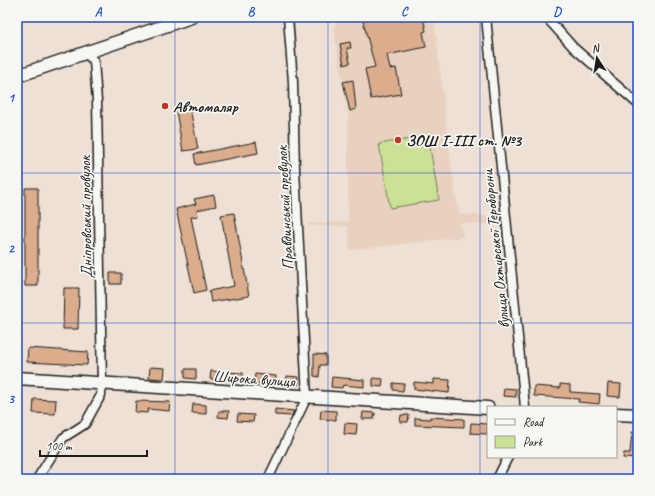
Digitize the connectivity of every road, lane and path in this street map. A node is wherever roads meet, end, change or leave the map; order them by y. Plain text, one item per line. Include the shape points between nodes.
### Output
1 (191, 17) edge
2 (288, 17) edge
3 (486, 17) edge
4 (546, 17) edge
5 (86, 54) junction
6 (17, 76) edge
7 (638, 104) edge
8 (17, 378) edge
9 (102, 384) junction
10 (307, 397) junction
11 (525, 406) edge
12 (487, 408) edge
13 (617, 414) edge
14 (638, 415) edge
15 (508, 458) edge
16 (37, 479) edge
17 (268, 479) edge
18 (497, 479) edge

1 - 5 street
2 - 10 street, Правдинський провулок
3 - 11 street, вулиця Охтирської Тероборони
4 - 7 street via 574,48
5 - 6 street
5 - 9 street, Дніпровський провулок via 94,61 96,101
8 - 9 street, Широка вулиця
9 - 10 street, Широка вулиця
9 - 16 street, Дніпровський провулок via 101,395 85,424 63,438
10 - 12 street, Широка вулиця
10 - 17 street
13 - 14 street
15 - 18 street

